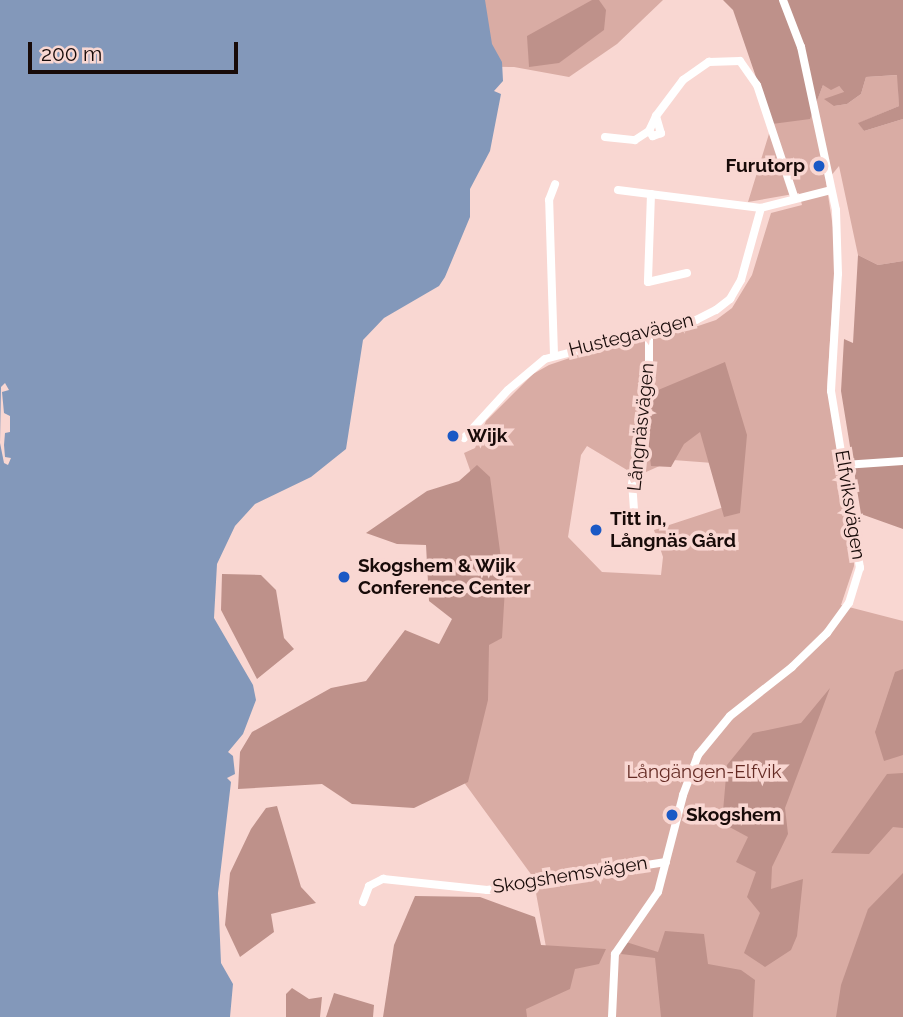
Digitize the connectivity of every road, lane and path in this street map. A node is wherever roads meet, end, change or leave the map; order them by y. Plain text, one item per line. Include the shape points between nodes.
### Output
1 (783, 0) edge
2 (605, 137) dead end
3 (555, 184) dead end
4 (618, 190) dead end
5 (831, 190) junction
6 (651, 194) junction
7 (795, 199) junction
8 (761, 208) junction
9 (687, 272) dead end
10 (649, 332) junction
11 (554, 355) junction
12 (464, 439) dead end
13 (903, 461) edge
14 (844, 465) junction
15 (626, 518) dead end
16 (666, 862) junction
17 (363, 902) dead end
18 (612, 1017) edge

1 - 5 street, Elfviksvägen via 801,47
2 - 7 street via 635,141 649,131 694,71 719,60 740,61 757,85
3 - 11 street via 549,200
4 - 6 street
5 - 7 street
5 - 14 street, Elfviksvägen via 838,250 831,391
6 - 8 street
6 - 9 street via 648,282
7 - 8 street
8 - 10 street, Hustegavägen via 741,279 730,299 695,320
10 - 11 street, Hustegavägen
10 - 15 street, Långnäsvägen via 649,390 632,484 634,510
11 - 12 street, Hustegavägen via 533,365
13 - 14 street
14 - 16 street, Elfviksvägen via 860,557 849,603 807,654 730,716 705,745 687,781
16 - 17 street, Skogshemsvägen via 487,890 383,879 369,886
16 - 18 street, Elfviksvägen via 654,900 615,954

